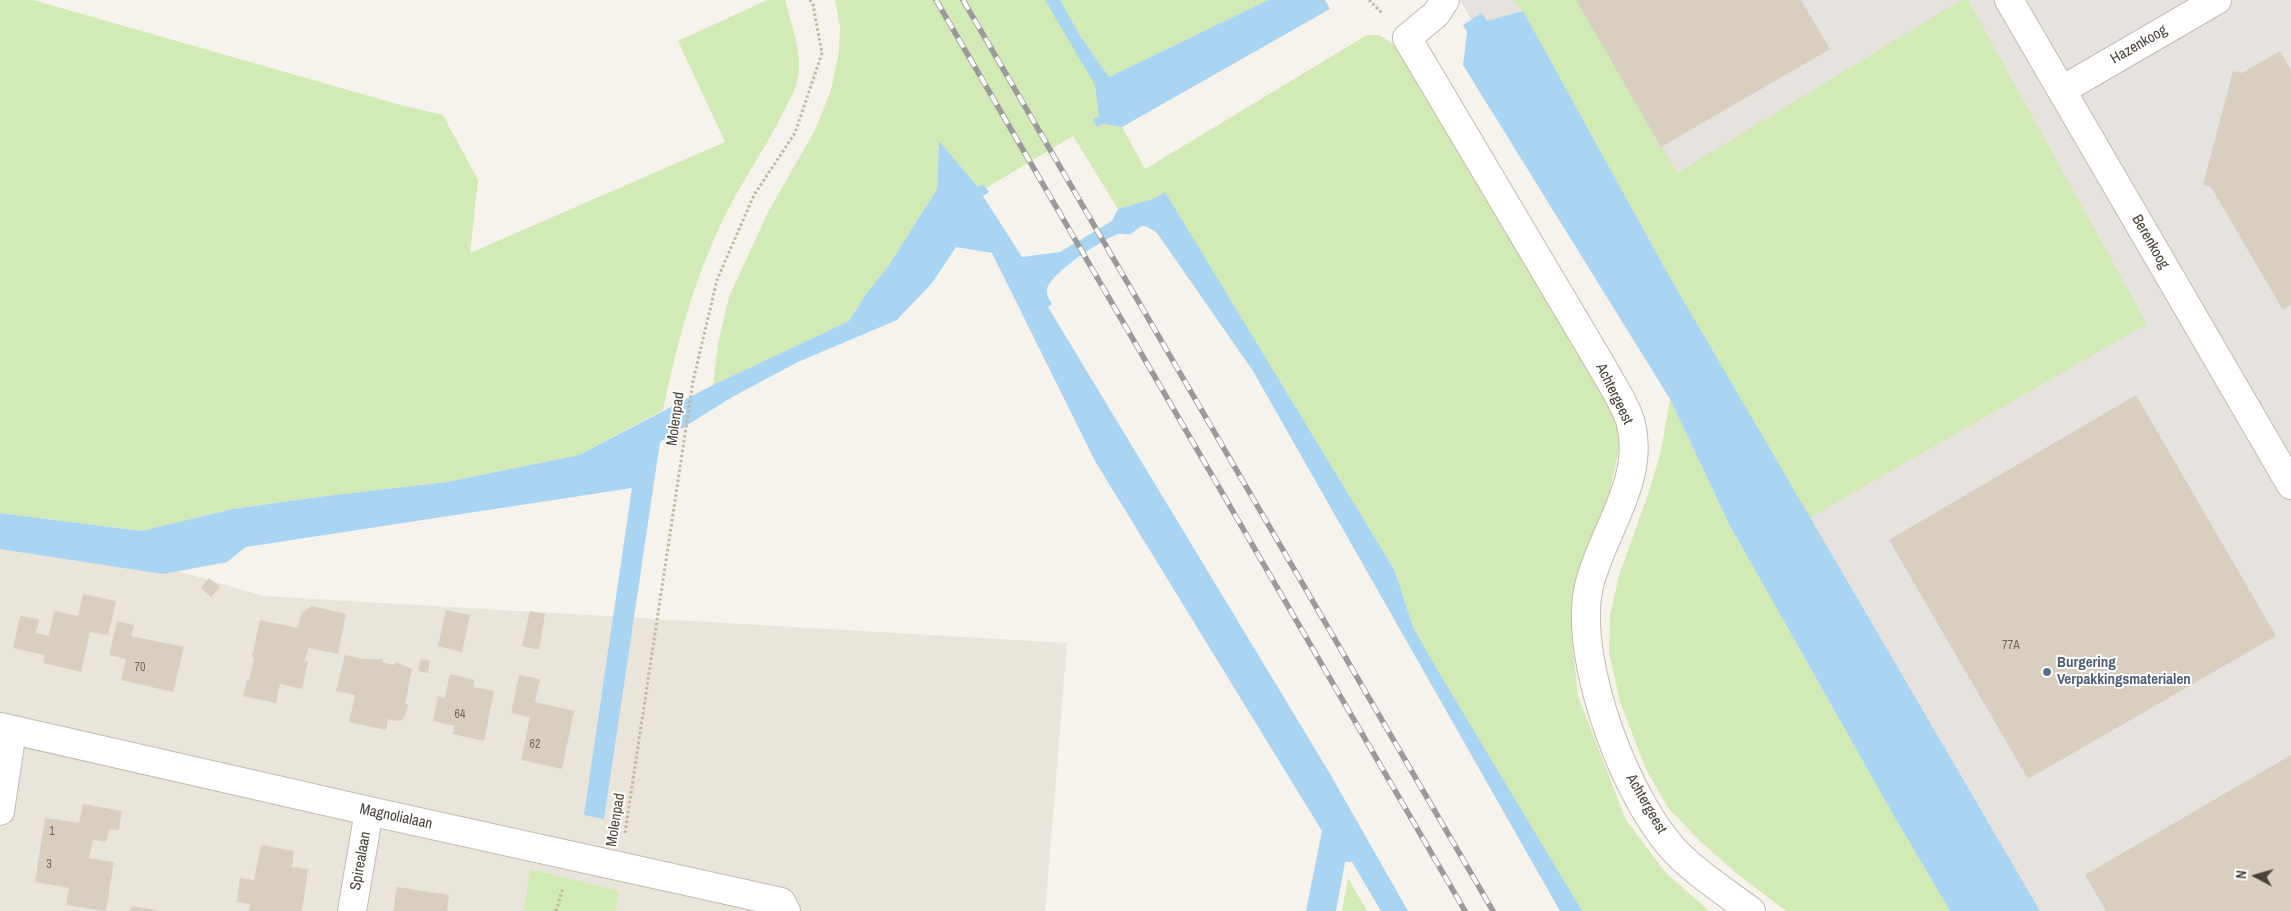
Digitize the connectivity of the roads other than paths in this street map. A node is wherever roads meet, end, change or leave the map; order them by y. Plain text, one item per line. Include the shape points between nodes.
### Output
1 (1445, 0) edge
2 (2009, 0) edge
3 (2217, 0) edge
4 (2062, 90) junction
5 (2291, 485) edge
6 (6, 729) edge
7 (0, 810) edge
8 (369, 811) junction
9 (352, 911) edge
10 (786, 911) edge
11 (1751, 911) edge

1 - 11 street, Achtergeest via 1436,14 1407,38 1604,370 1631,422 1634,446 1632,472 1589,586 1589,653 1599,702 1619,756 1660,833 1682,858
2 - 4 street, Berenkoog
3 - 4 street, Hazenkoog
4 - 5 street, Berenkoog
6 - 7 street
6 - 8 street, Magnolialaan
8 - 9 street, Spirealaan
8 - 10 street, Magnolialaan via 781,902

